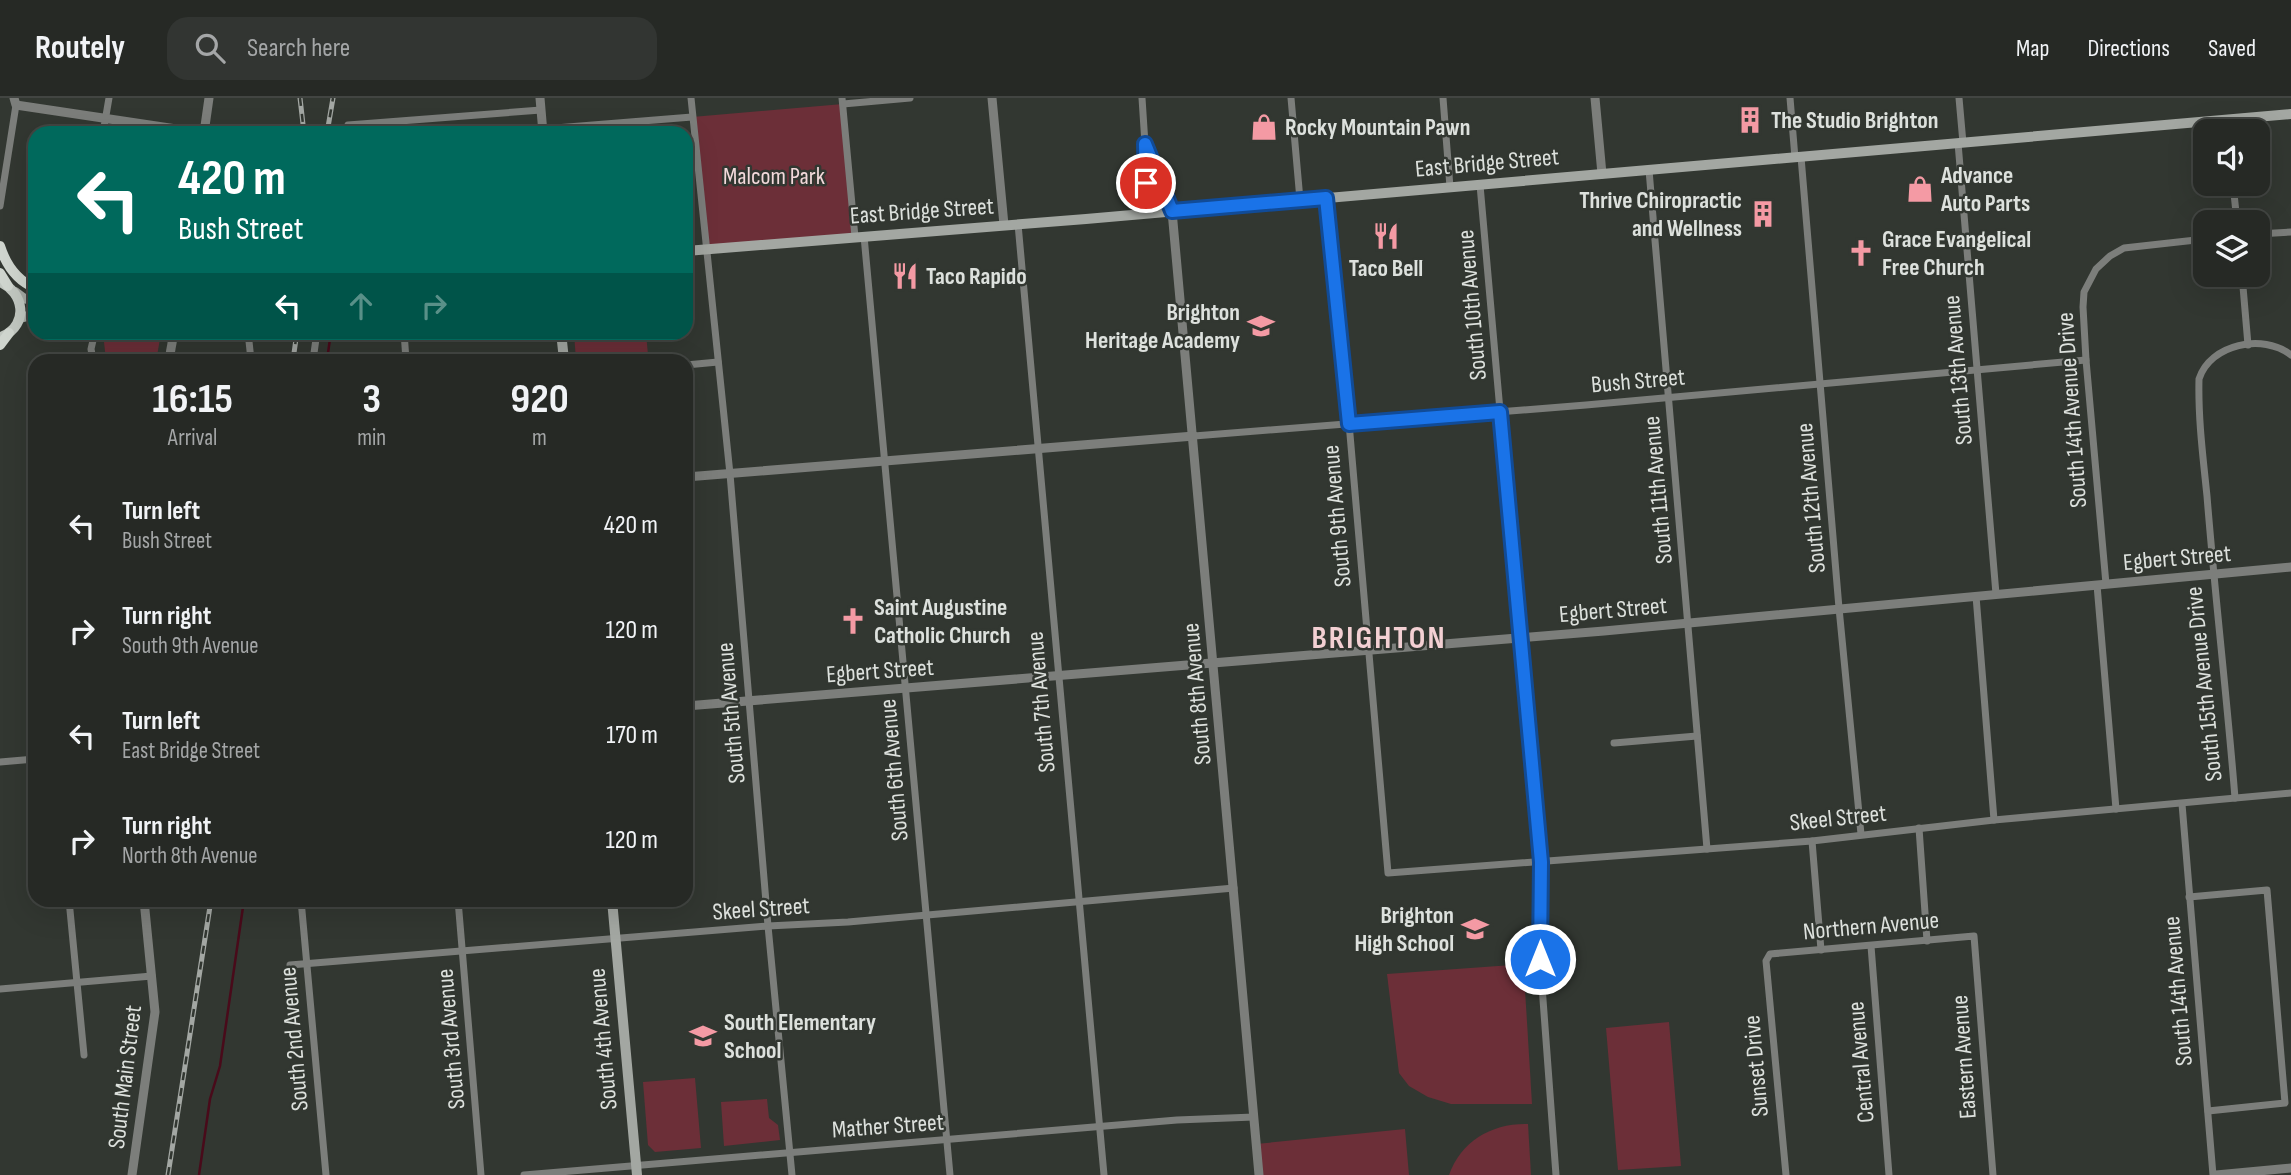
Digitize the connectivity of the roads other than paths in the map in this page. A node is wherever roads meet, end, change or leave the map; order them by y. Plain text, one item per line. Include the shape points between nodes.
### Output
1 (109, 98) edge
2 (209, 98) edge
3 (540, 98) edge
4 (691, 98) edge
5 (910, 98) edge
6 (992, 98) edge
7 (1142, 98) edge
8 (1291, 98) edge
9 (1443, 98) edge
10 (1595, 98) edge
11 (1790, 98) edge
12 (1959, 98) edge
13 (842, 101) edge
14 (15, 102) edge
15 (541, 110) junction
16 (2291, 114) edge
17 (692, 117) junction
18 (106, 119) junction
19 (2227, 119) edge
20 (2193, 122) edge
21 (348, 125) dead end
22 (104, 126) edge
23 (154, 126) edge
24 (204, 126) edge
25 (543, 126) edge
26 (596, 126) edge
27 (693, 126) edge
28 (693, 126) edge
29 (1960, 143) junction
30 (1145, 144) junction
31 (1798, 158) junction
32 (1649, 170) junction
33 (1602, 174) junction
34 (1480, 185) junction
35 (1450, 187) junction
36 (1326, 198) junction
37 (1300, 200) junction
38 (0, 206) edge
39 (1172, 211) junction
40 (1138, 214) junction
41 (1003, 225) junction
42 (1018, 225) junction
43 (2291, 232) edge
44 (2270, 233) edge
45 (859, 237) junction
46 (2193, 240) edge
47 (0, 246) edge
48 (706, 249) junction
49 (693, 250) edge
50 (0, 273) edge
51 (28, 285) edge
52 (8, 287) edge
53 (2243, 287) edge
54 (28, 299) edge
55 (28, 316) edge
56 (20, 318) junction
57 (4, 335) edge
58 (0, 345) edge
59 (2248, 345) junction
60 (2291, 355) edge
61 (2086, 360) junction
62 (718, 362) junction
63 (693, 364) edge
64 (1977, 370) junction
65 (1820, 384) junction
66 (1670, 397) junction
67 (1500, 412) junction
68 (1349, 424) junction
69 (1194, 436) junction
70 (1038, 450) junction
71 (884, 462) junction
72 (730, 474) junction
73 (693, 477) edge
74 (2291, 567) edge
75 (2213, 574) junction
76 (2101, 584) junction
77 (1996, 594) junction
78 (1976, 596) junction
79 (1839, 608) junction
80 (1688, 622) junction
81 (1522, 637) junction
82 (1367, 649) junction
83 (1214, 663) junction
84 (1058, 675) junction
85 (905, 689) junction
86 (749, 700) junction
87 (693, 705) edge
88 (1697, 736) junction
89 (1614, 743) dead end
90 (28, 760) edge
91 (0, 762) edge
92 (2291, 793) edge
93 (2235, 798) junction
94 (2182, 804) junction
95 (2116, 809) junction
96 (1994, 820) junction
97 (1919, 828) junction
98 (1861, 834) junction
99 (1812, 841) junction
100 (1707, 849) junction
101 (1541, 862) junction
102 (1388, 873) joint
103 (1234, 888) junction
104 (2189, 897) junction
105 (1079, 902) junction
106 (70, 907) edge
107 (145, 907) edge
108 (302, 907) edge
109 (459, 907) edge
110 (613, 907) edge
111 (927, 916) junction
112 (768, 926) junction
113 (1974, 936) joint
114 (615, 940) junction
115 (1927, 941) junction
116 (1871, 946) junction
117 (1821, 950) junction
118 (463, 952) junction
119 (1770, 954) joint
120 (306, 964) junction
121 (290, 965) dead end
122 (152, 976) junction
123 (76, 982) junction
124 (0, 989) edge
125 (84, 1055) dead end
126 (2207, 1111) junction
127 (1254, 1117) junction
128 (1099, 1127) junction
129 (947, 1141) junction
130 (790, 1152) junction
131 (2291, 1168) edge
132 (636, 1170) edge
133 (132, 1175) edge
134 (327, 1175) edge
135 (481, 1175) edge
136 (524, 1175) edge
137 (792, 1175) edge
138 (950, 1175) edge
139 (1104, 1175) edge
140 (1259, 1175) edge
141 (1556, 1175) edge
142 (1786, 1175) edge
143 (1889, 1175) edge
144 (1993, 1175) edge
145 (2215, 1175) edge

1 - 18 street
2 - 24 street
3 - 15 street
4 - 17 street, South 5th Avenue
5 - 13 street
6 - 41 street
7 - 30 street
8 - 37 street
9 - 35 street
10 - 33 street
11 - 31 street, South 12th Avenue
12 - 29 street, South 13th Avenue
13 - 45 street, South 6th Avenue
14 - 18 street
14 - 38 street
15 - 21 street
15 - 25 street
16 - 19 main road, East Bridge Street
17 - 26 street
17 - 28 street, South 5th Avenue
18 - 22 street
18 - 23 street
20 - 29 main road, East Bridge Street
27 - 48 street, South 5th Avenue
29 - 31 main road, East Bridge Street
29 - 64 street, South 13th Avenue
30 - 39 street
30 - 40 street via 1146,196
31 - 32 main road, East Bridge Street
31 - 65 street, South 12th Avenue
32 - 33 main road, East Bridge Street
32 - 66 street, South 11th Avenue
33 - 34 main road, East Bridge Street
34 - 35 main road, East Bridge Street
34 - 67 street, South 10th Avenue
35 - 36 main road, East Bridge Street
36 - 37 main road, East Bridge Street
36 - 68 street, South 9th Avenue
37 - 39 main road, East Bridge Street
39 - 40 main road, East Bridge Street
39 - 69 street, South 8th Avenue
40 - 42 main road, East Bridge Street
41 - 42 main road, East Bridge Street
41 - 45 main road, East Bridge Street
42 - 70 street, South 7th Avenue
43 - 44 street
45 - 48 main road, East Bridge Street
45 - 71 street, South 6th Avenue
46 - 61 street, South 14th Avenue Drive via 2132,246 2116,252 2091,275 2082,300
47 - 51 highway via 12,272
48 - 49 main road, East Bridge Street
48 - 62 street, South 5th Avenue
50 - 52 highway
52 - 54 main road
52 - 56 main road via 21,309
53 - 59 street
55 - 56 main road
56 - 57 main road
57 - 58 highway
59 - 60 street via 2275,346
59 - 75 street, South 15th Avenue Drive via 2214,355 2199,379
61 - 64 street, Bush Street
61 - 76 street, South 14th Avenue Drive
62 - 63 street
62 - 72 street, South 5th Avenue
64 - 65 street, Bush Street
64 - 77 street, South 13th Avenue
65 - 66 street, Bush Street
65 - 79 street, South 12th Avenue
66 - 67 street, Bush Street
66 - 80 street, South 11th Avenue
67 - 68 street, Bush Street
67 - 81 street, South 10th Avenue
68 - 69 street, Bush Street
68 - 82 street, South 9th Avenue
69 - 70 street
69 - 83 street, South 8th Avenue
70 - 71 street
70 - 84 street, South 7th Avenue
71 - 72 street
71 - 85 street, South 6th Avenue
72 - 73 street
72 - 86 street, South 5th Avenue
74 - 75 street, Egbert Street
75 - 76 street, Egbert Street
75 - 93 street, South 15th Avenue Drive
76 - 77 street, Egbert Street
76 - 95 street, South 14th Avenue Drive
77 - 78 street, Egbert Street
78 - 79 street, Egbert Street
78 - 96 street
79 - 80 street, Egbert Street
79 - 98 street, South 12th Avenue
80 - 81 street, Egbert Street
80 - 88 street, South 11th Avenue
81 - 82 street, Egbert Street
81 - 101 street, South 10th Avenue
82 - 83 street, Egbert Street
82 - 102 street, South 9th Avenue
83 - 84 street, Egbert Street
83 - 103 street, South 8th Avenue
84 - 85 street, Egbert Street
84 - 105 street, South 7th Avenue
85 - 86 street, Egbert Street
85 - 111 street, South 6th Avenue
86 - 87 street, Egbert Street
86 - 112 street, South 5th Avenue
88 - 89 street
88 - 100 street, South 11th Avenue
90 - 91 street
92 - 93 street, Skeel Street
93 - 94 street, Skeel Street
94 - 95 street, Skeel Street
94 - 104 street, South 14th Avenue
95 - 96 street, Skeel Street
96 - 97 street, Skeel Street
97 - 98 street, Skeel Street
97 - 115 street
98 - 99 street, Skeel Street
99 - 100 street, Skeel Street
99 - 117 street
100 - 101 street, Skeel Street
101 - 102 street, Skeel Street
101 - 141 street, South 10th Avenue via 1540,959
103 - 105 street, Skeel Street
103 - 127 street, South 8th Avenue
104 - 126 street, South 14th Avenue
104 - 126 street via 2267,890 2283,1077 2285,1104
105 - 111 street, Skeel Street
105 - 128 street, South 7th Avenue
106 - 123 street
107 - 122 street, South Main Street
108 - 120 street, South 2nd Avenue
109 - 118 street, South 3rd Avenue
110 - 114 main road, South 4th Avenue
111 - 112 street, Skeel Street
111 - 129 street, South 6th Avenue
112 - 114 street, Skeel Street
112 - 130 street, South 5th Avenue
113 - 115 street, Northern Avenue
113 - 144 street, Eastern Avenue
114 - 118 street, Skeel Street
114 - 132 main road, South 4th Avenue
115 - 116 street, Northern Avenue
116 - 117 street, Northern Avenue
116 - 143 street, Central Avenue
117 - 119 street, Northern Avenue
118 - 120 street, Skeel Street
118 - 135 street, South 3rd Avenue
119 - 142 street, Sunset Drive via 1766,961
120 - 121 street, Skeel Street
120 - 134 street, South 2nd Avenue
122 - 123 street
122 - 133 street, South Main Street via 156,1012
123 - 124 street
123 - 125 street
126 - 145 street, South 14th Avenue
127 - 128 street, Mather Street
127 - 140 street, South 8th Avenue
128 - 129 street, Mather Street
128 - 139 street, South 7th Avenue
129 - 130 street, Mather Street
129 - 138 street, South 6th Avenue
130 - 132 street, Mather Street
130 - 137 street, South 5th Avenue
131 - 145 street
132 - 136 street, Mather Street

